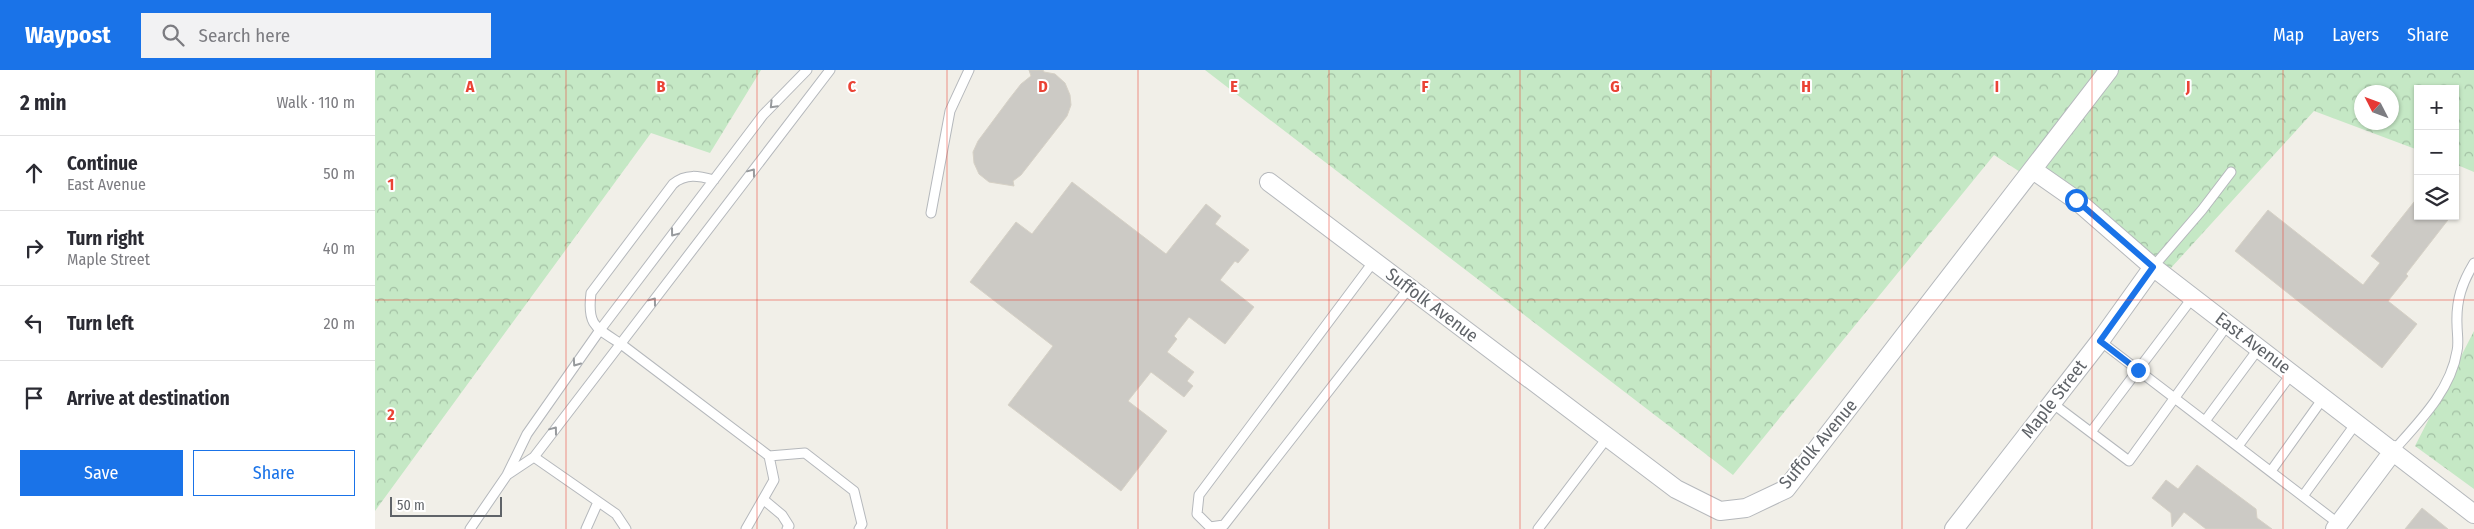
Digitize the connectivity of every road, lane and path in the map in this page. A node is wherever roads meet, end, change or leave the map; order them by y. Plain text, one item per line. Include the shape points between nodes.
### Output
1 (807, 70) edge
2 (830, 70) edge
3 (969, 70) edge
4 (2109, 70) edge
5 (2033, 170) junction
6 (2231, 172) dead end
7 (714, 180) junction
8 (1269, 182) dead end
9 (931, 213) dead end
10 (1373, 261) junction
11 (2474, 263) edge
12 (2153, 267) junction
13 (1409, 288) junction
14 (2193, 297) junction
15 (2228, 324) junction
16 (599, 330) junction
17 (2100, 341) junction
18 (621, 344) junction
19 (2259, 348) junction
20 (2138, 370) junction
21 (2292, 373) junction
22 (2175, 397) junction
23 (2324, 397) junction
24 (2052, 402) junction
25 (2205, 421) junction
26 (2357, 422) junction
27 (2091, 432) junction
28 (1607, 438) junction
29 (2238, 446) junction
30 (2393, 450) junction
31 (769, 456) junction
32 (533, 457) junction
33 (2271, 471) junction
34 (507, 475) junction
35 (2303, 496) junction
36 (764, 500) junction
37 (598, 502) junction
38 (2474, 514) edge
39 (2337, 526) edge
40 (790, 528) edge
41 (470, 529) edge
42 (586, 529) edge
43 (626, 529) edge
44 (746, 529) edge
45 (859, 529) edge
46 (1538, 529) edge
47 (1954, 529) edge

1 -> 7 lane via 763,115
18 -> 2 lane
3 - 9 lane via 950,111
4 - 5 street, Suffolk Avenue
5 - 12 street, East Avenue via 2076,200
5 - 28 street, Suffolk Avenue via 1786,490 1746,508 1720,511 1676,489
6 - 12 lane
7 -> 16 lane
7 - 16 lane via 698,175 681,177 673,184 591,293 589,312
8 - 10 street, Suffolk Avenue
10 - 13 street, Suffolk Avenue
10 - 13 lane via 1199,495 1197,514 1210,526 1224,525
11 - 30 lane via 2459,294 2457,350 2453,367 2430,409
12 - 14 street, East Avenue
12 - 17 street, Maple Street
13 - 28 street, Suffolk Avenue
14 - 15 street, East Avenue
14 - 20 lane
15 - 19 street, East Avenue
15 - 22 lane
16 - 18 lane
16 -> 34 lane via 527,434
17 - 20 lane
17 - 24 street, Maple Street
18 - 31 lane
32 -> 18 lane
19 - 21 street, East Avenue
19 - 25 lane
20 - 22 lane
20 - 27 lane
21 - 23 street, East Avenue
21 - 29 lane
22 - 25 lane
22 - 27 lane via 2129,461
23 - 26 street, East Avenue
23 - 33 lane
24 - 27 lane
24 - 47 street, Maple Street
25 - 29 lane
26 - 30 street, East Avenue
26 - 35 lane
28 - 46 lane
29 - 33 lane
30 - 38 street, East Avenue
30 - 39 street
31 - 36 lane via 774,480
31 - 45 lane via 805,453 854,491 863,524
32 - 34 lane
32 - 37 lane
33 - 35 lane
34 - 41 lane
35 - 39 lane
36 - 40 lane via 783,515
36 - 44 lane
37 - 42 lane
37 - 43 lane via 617,514

